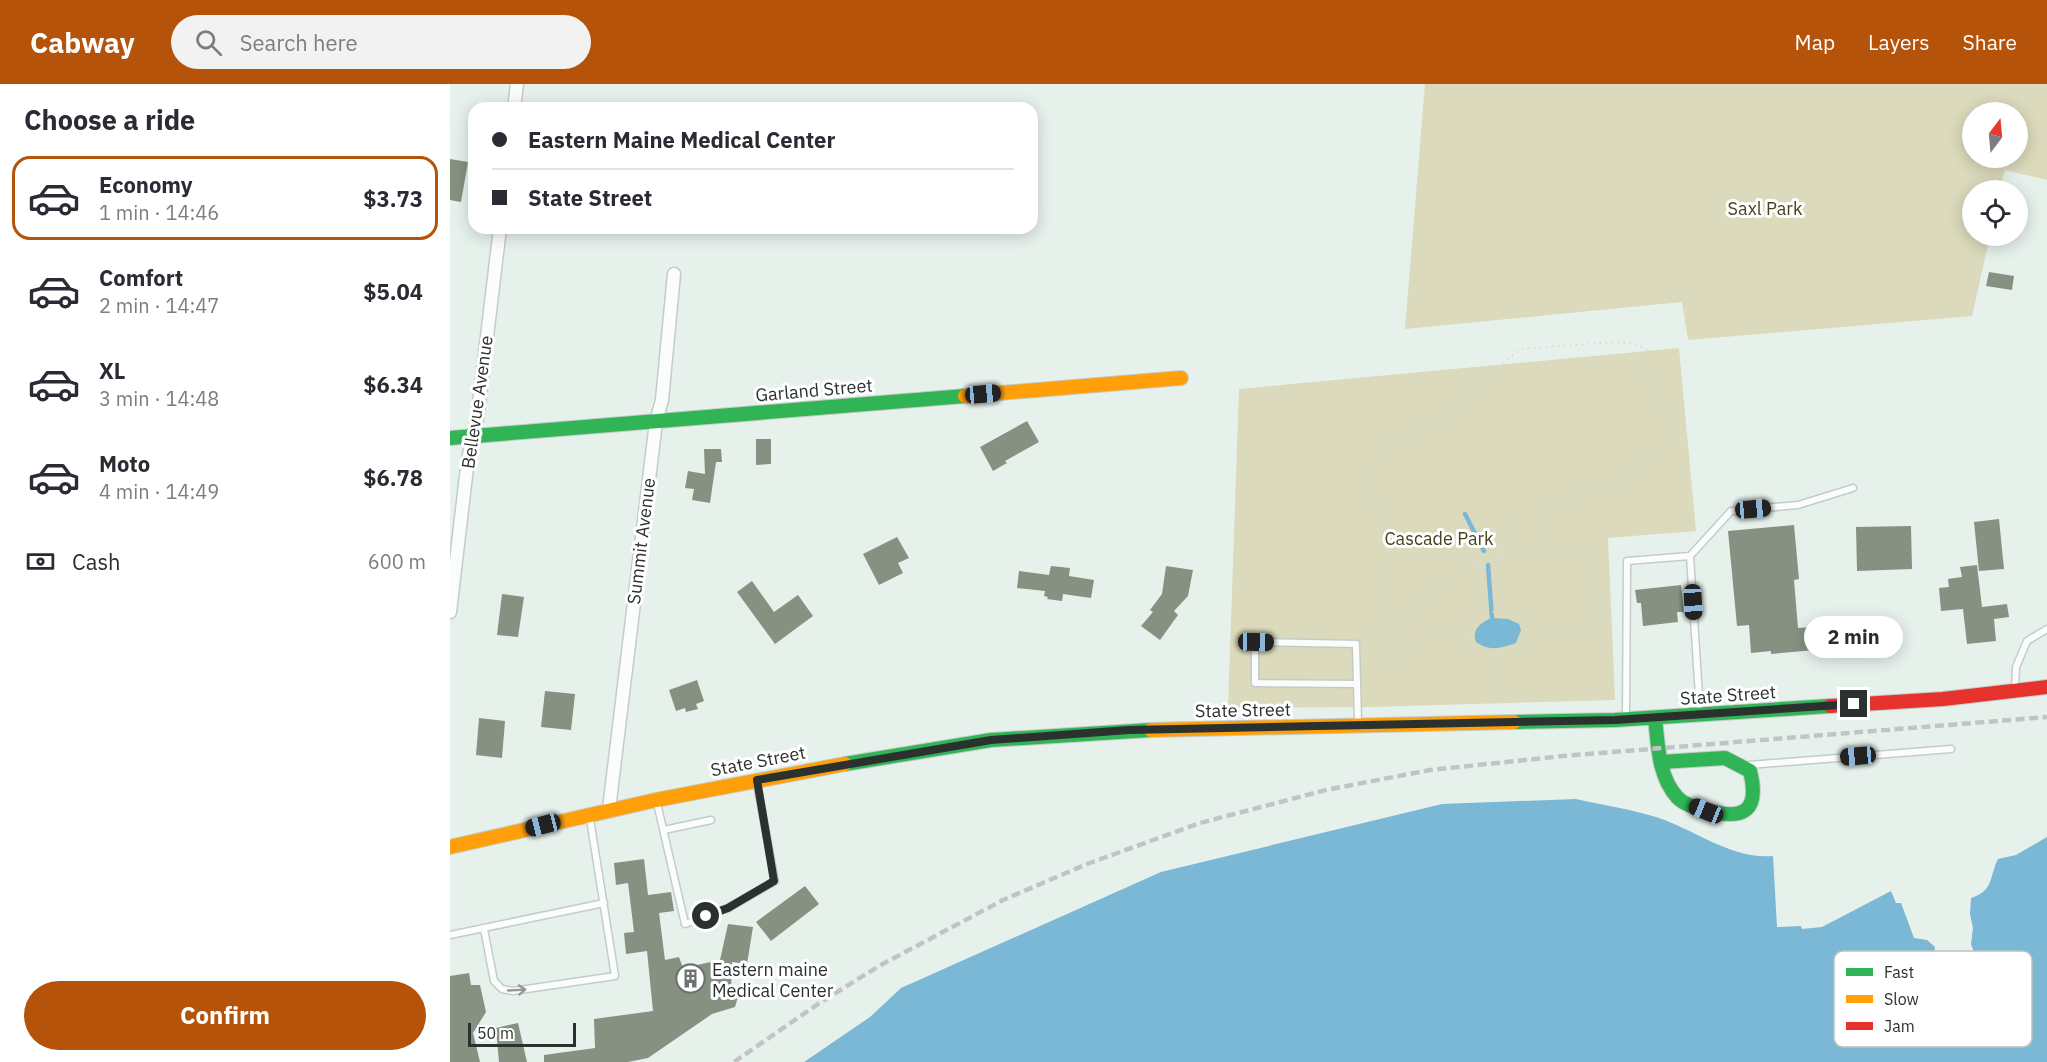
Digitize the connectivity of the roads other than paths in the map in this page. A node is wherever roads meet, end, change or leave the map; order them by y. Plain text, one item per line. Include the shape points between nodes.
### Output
1 (517, 84) edge
2 (515, 102) edge
3 (499, 234) edge
4 (674, 274) dead end
5 (1181, 378) dead end
6 (656, 422) junction
7 (474, 436) junction
8 (450, 438) edge
9 (1853, 488) dead end
10 (1690, 556) junction
11 (450, 612) edge
12 (2047, 629) edge
13 (1357, 684) junction
14 (2047, 687) edge
15 (2015, 691) junction
16 (1700, 714) junction
17 (1655, 718) junction
18 (1626, 720) junction
19 (1358, 726) junction
20 (1951, 748) dead end
21 (1662, 762) junction
22 (1743, 766) junction
23 (757, 780) junction
24 (656, 800) junction
25 (609, 809) junction
26 (589, 813) junction
27 (711, 820) dead end
28 (664, 830) junction
29 (450, 847) edge
30 (604, 903) junction
31 (484, 929) junction
32 (450, 935) edge

1 - 2 street
3 - 7 street, Bellevue Avenue
4 - 6 street, Summit Avenue via 662,400
5 - 6 main road, Garland Street
6 - 7 main road, Garland Street
6 - 25 street, Summit Avenue
7 - 8 main road, Garland Street
7 - 11 street, Bellevue Avenue
9 - 10 lane via 1798,506 1731,511
10 - 16 lane
10 - 18 lane via 1628,561
12 - 15 lane via 2026,640 2016,667
13 - 13 lane via 1255,683 1256,642 1356,644
13 - 19 lane
14 - 15 main road, State Street
15 - 16 main road, State Street
16 - 17 main road, State Street
17 - 18 main road, State Street
17 - 21 main road
18 - 19 main road, State Street
19 - 23 main road, State Street via 1129,730 991,740
20 - 22 lane
21 - 22 main road via 1725,758
21 - 22 main road via 1668,784 1680,800 1706,811 1737,815 1754,798 1750,771
23 - 24 main road, State Street
23 - 28 lane via 774,881 728,908 685,924
24 - 25 main road, State Street
24 - 28 lane
25 - 26 main road, State Street
26 - 29 main road, State Street
26 - 30 lane
27 - 28 lane
30 - 31 lane
31 -> 30 lane via 494,981 502,989 513,991 615,976
31 - 32 lane

